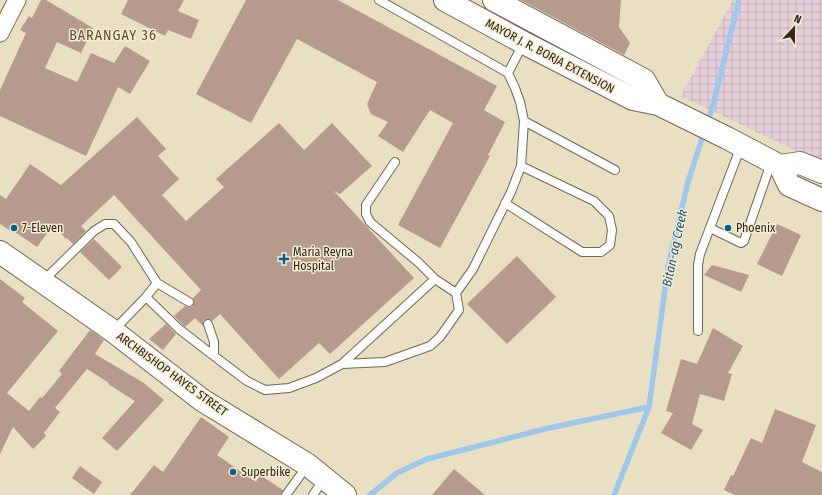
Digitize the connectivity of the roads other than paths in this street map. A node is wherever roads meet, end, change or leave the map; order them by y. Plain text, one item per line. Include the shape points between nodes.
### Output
1 (17, 0) edge
2 (379, 0) edge
3 (445, 0) edge
4 (494, 0) edge
5 (473, 6) edge
6 (0, 33) edge
7 (524, 43) junction
8 (508, 73) junction
9 (658, 104) junction
10 (524, 121) junction
11 (734, 142) junction
12 (395, 162) dead end
13 (776, 164) junction
14 (521, 166) junction
15 (615, 170) dead end
16 (822, 172) edge
17 (822, 200) edge
18 (505, 203) junction
19 (710, 228) junction
20 (0, 252) edge
21 (435, 279) junction
22 (42, 282) junction
23 (158, 283) junction
24 (456, 293) junction
25 (146, 297) junction
26 (189, 302) dead end
27 (208, 324) dead end
28 (113, 331) junction
29 (698, 332) dead end
30 (214, 356) junction
31 (342, 364) junction
32 (315, 479) edge
33 (286, 495) edge
34 (345, 495) edge

1 - 6 street
2 - 8 lane
3 - 5 main road, MAYOR J. R. BORJA EXTENSION
4 - 9 main road, MAYOR J. R. BORJA EXTENSION via 644,80
5 - 7 main road, MAYOR J. R. BORJA EXTENSION
7 - 8 lane
7 - 9 main road, MAYOR J. R. BORJA EXTENSION via 633,99
8 - 10 lane via 520,102
9 - 11 main road, MAYOR J. R. BORJA EXTENSION
10 - 14 lane
10 - 15 lane
11 - 13 main road, MAYOR J. R. BORJA EXTENSION
11 - 19 lane
12 - 21 lane via 366,205 366,214 370,222
13 - 16 main road via 800,163
13 - 17 main road via 789,185
13 - 19 lane via 744,241 741,243
14 - 18 lane
14 - 18 lane via 594,201 609,216 612,230 610,245 601,252 582,252
18 - 24 lane via 473,269
19 - 29 lane via 698,265
20 - 22 main road, ARCHBISHOP HAYES STREET
21 - 24 lane
21 - 31 lane
22 - 23 lane via 94,231 109,223 114,224 131,242
22 - 28 main road, ARCHBISHOP HAYES STREET
23 - 25 lane
23 - 26 lane
24 - 31 lane via 459,310 440,337 430,346 386,362
25 - 28 lane
25 - 30 lane via 179,329
27 - 30 lane via 214,342
28 - 32 main road, ARCHBISHOP HAYES STREET via 202,400
30 - 31 lane via 247,382 265,390 289,388 316,378
32 - 33 lane
32 - 34 main road, ARCHBISHOP HAYES STREET

